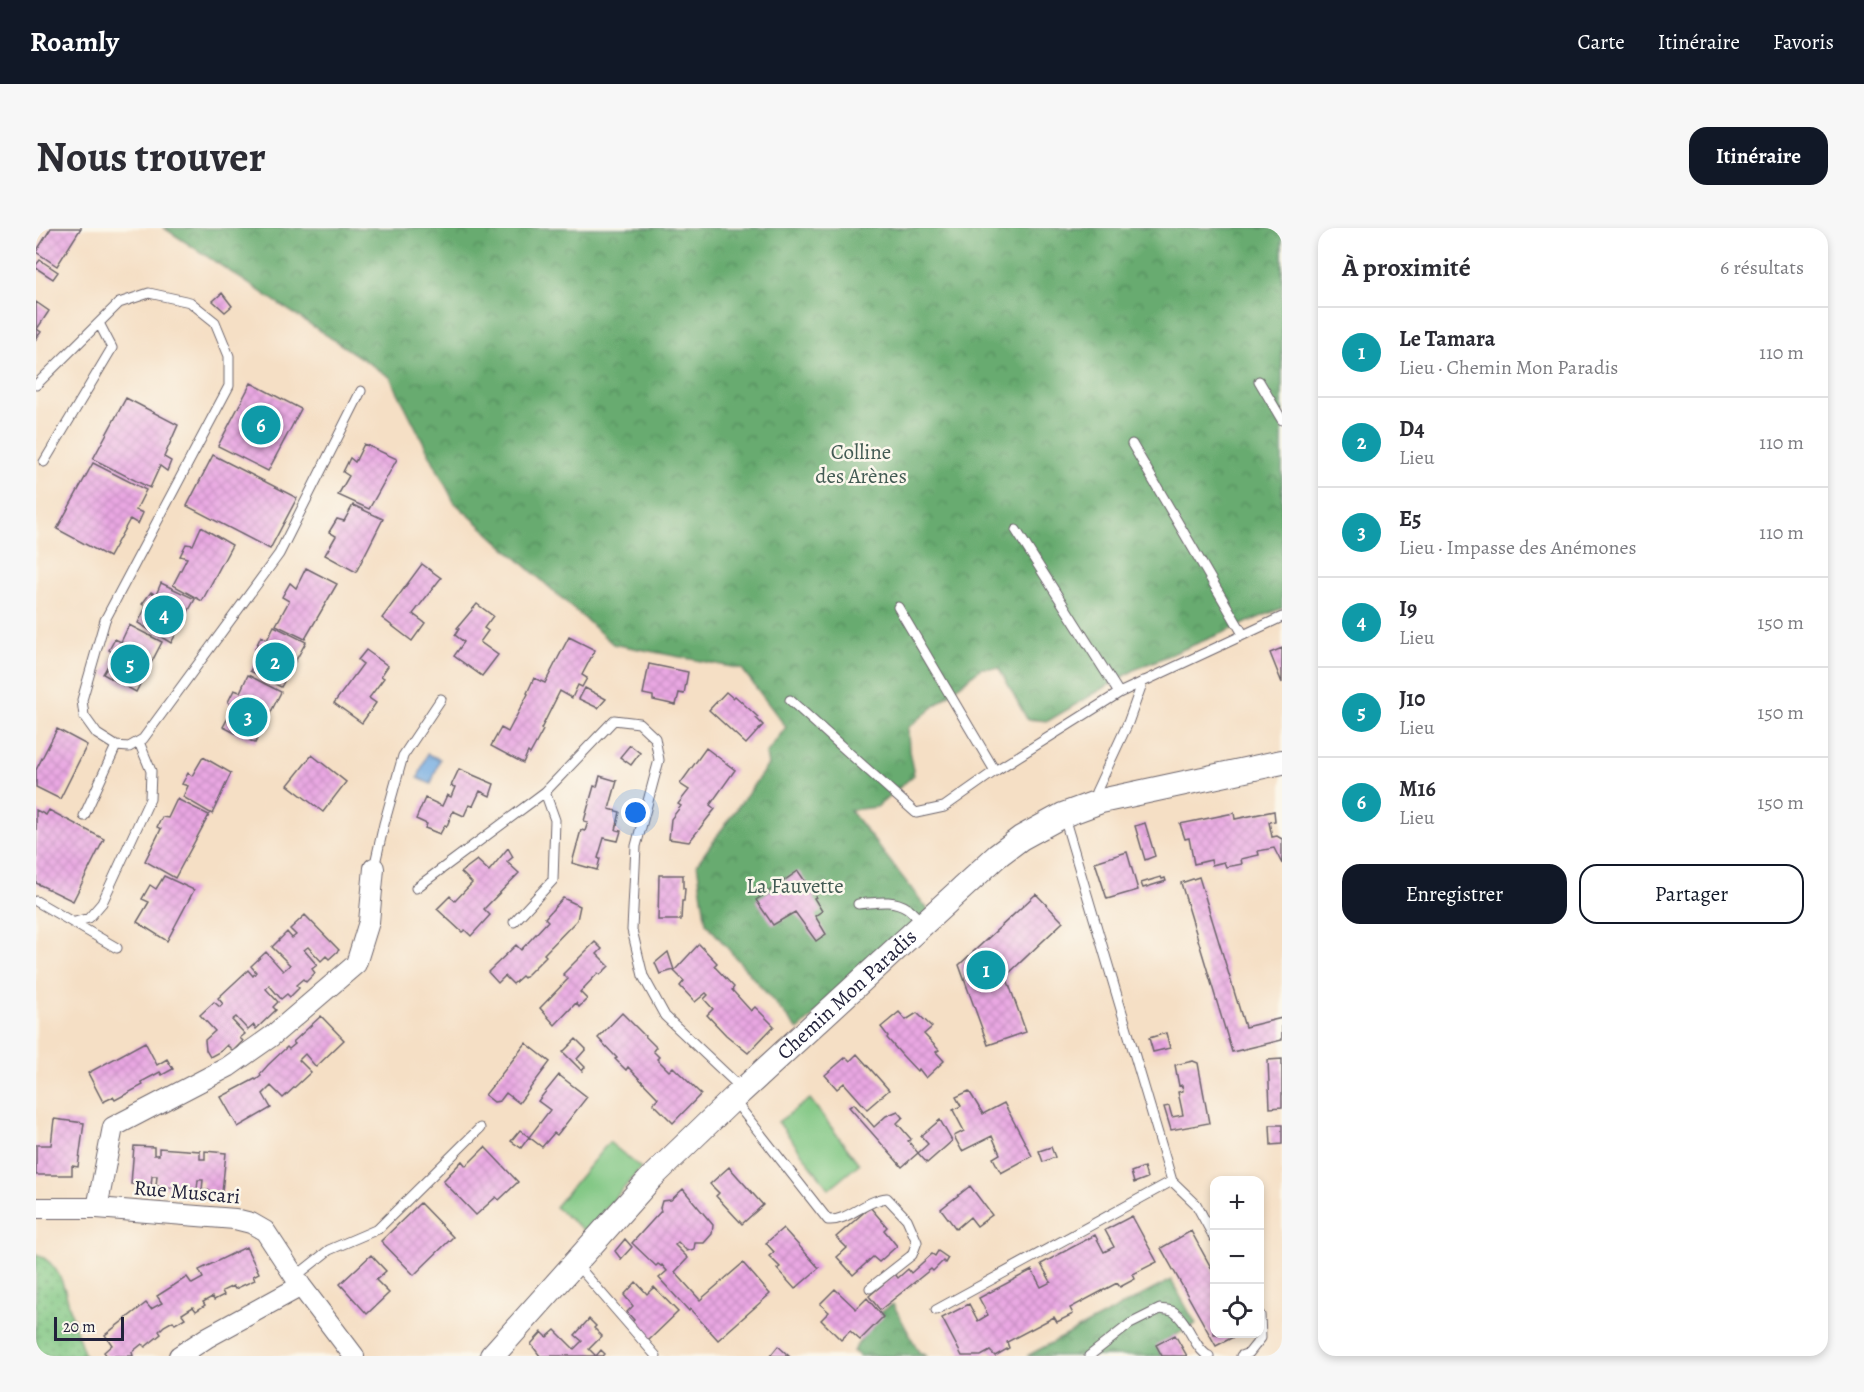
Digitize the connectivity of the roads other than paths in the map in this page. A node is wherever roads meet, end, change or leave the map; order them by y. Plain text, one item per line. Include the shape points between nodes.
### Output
1 (99, 323) junction
2 (1259, 381) dead end
3 (36, 385) edge
4 (361, 391) dead end
5 (1282, 420) edge
6 (1132, 444) dead end
7 (44, 462) dead end
8 (1016, 530) dead end
9 (898, 607) dead end
10 (1282, 617) edge
11 (1243, 634) junction
12 (1143, 681) junction
13 (1119, 693) junction
14 (441, 699) dead end
15 (790, 700) dead end
16 (139, 742) junction
17 (116, 746) junction
18 (1282, 762) edge
19 (995, 771) junction
20 (545, 792) junction
21 (1101, 801) junction
22 (1063, 815) junction
23 (84, 816) dead end
24 (374, 868) joint
25 (416, 888) dead end
26 (36, 901) edge
27 (858, 904) dead end
28 (928, 921) junction
29 (75, 922) junction
30 (514, 922) dead end
31 (117, 948) dead end
32 (738, 1094) junction
33 (480, 1128) dead end
34 (1172, 1181) junction
35 (36, 1208) edge
36 (97, 1208) junction
37 (1211, 1230) edge
38 (575, 1263) junction
39 (298, 1281) junction
40 (870, 1288) dead end
41 (936, 1310) dead end
42 (1261, 1338) edge
43 (178, 1356) edge
44 (354, 1356) edge
45 (492, 1356) edge
46 (656, 1356) edge
47 (1089, 1356) edge
48 (1209, 1356) edge
49 (1241, 1356) edge

1 - 3 lane
1 - 7 lane via 112,348
1 - 17 lane via 119,303 149,293 190,302 215,322 229,356 229,386 105,620 82,700 84,716 97,734
2 - 5 lane
4 - 16 lane via 279,554
6 - 11 lane
8 - 13 lane
9 - 19 lane
10 - 11 lane
11 - 12 lane
12 - 13 lane
12 - 21 lane via 1096,792
13 - 19 lane
14 - 24 lane via 403,756
15 - 19 lane via 916,813 944,807
16 - 17 lane via 129,747
16 - 29 lane via 151,771 150,799 102,903 89,918
17 - 23 lane
18 - 21 street, Chemin Mon Paradis
20 - 25 lane
20 - 30 lane via 555,820 553,880
20 - 32 lane via 614,720 639,723 655,738 659,760 636,846 632,930 643,976 665,1016
21 - 22 street, Chemin Mon Paradis
22 - 28 street, Chemin Mon Paradis via 997,856
22 - 34 lane
24 - 36 street via 369,922 356,964 272,1036 228,1067 114,1127
26 - 29 lane
27 - 28 lane via 893,901 919,920
28 - 32 street, Chemin Mon Paradis
29 - 31 lane
32 - 38 street, Chemin Mon Paradis via 652,1177
32 - 40 lane via 828,1220 837,1221 875,1199 887,1198 907,1219 917,1242 912,1255
33 - 39 lane via 378,1228 329,1251
34 - 37 lane via 1196,1204
34 - 41 lane
35 - 36 street, Rue Muscari
36 - 39 street, Rue Muscari via 251,1223 265,1231
38 - 45 street, Chemin Mon Paradis
38 - 46 lane
39 - 43 street
39 - 44 street, Rue Muscari
42 - 49 lane via 1249,1353
47 - 48 lane via 1130,1324 1160,1309 1175,1312

